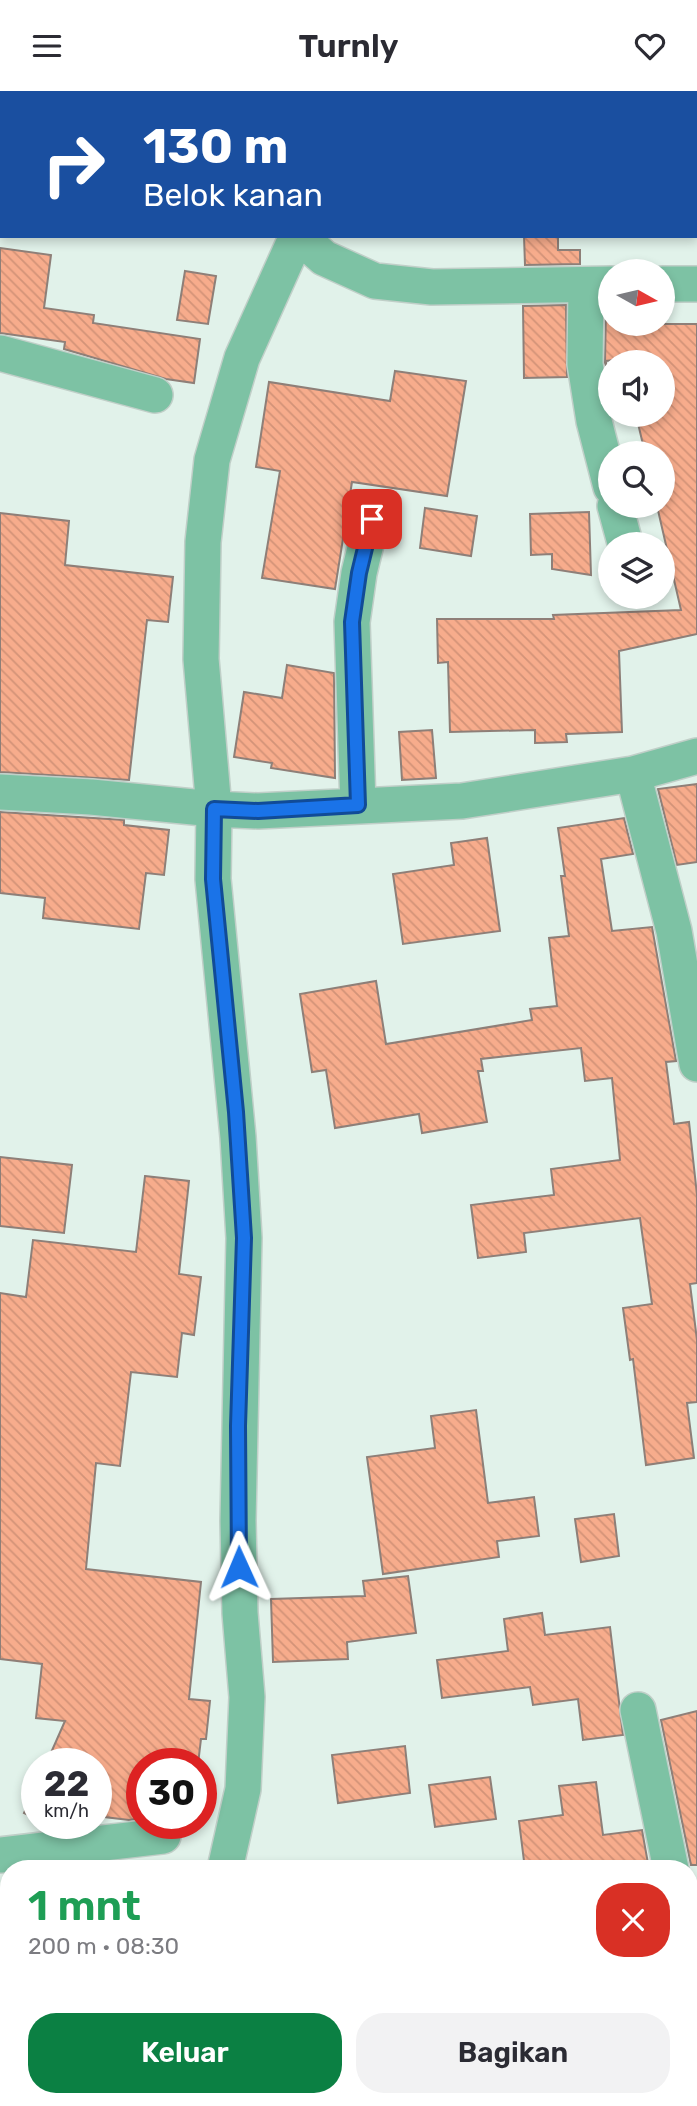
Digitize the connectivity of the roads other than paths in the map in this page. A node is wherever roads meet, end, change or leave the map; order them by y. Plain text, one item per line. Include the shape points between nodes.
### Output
1 (297, 238) edge
2 (300, 238) edge
3 (676, 284) edge
4 (697, 284) edge
5 (598, 285) edge
6 (0, 353) edge
7 (155, 395) dead end
8 (599, 441) edge
9 (372, 519) dead end
10 (697, 756) edge
11 (632, 774) junction
12 (0, 792) edge
13 (358, 805) junction
14 (198, 807) junction
15 (697, 1064) edge
16 (638, 1710) dead end
17 (137, 1839) edge
18 (0, 1855) edge
19 (227, 1860) edge
20 (669, 1860) edge

1 - 14 street via 242,358 212,460 203,542
2 - 5 street via 324,258 375,281 432,287
3 - 4 street
5 - 8 street via 585,364
6 - 7 street
9 - 13 street via 352,622
10 - 11 street
11 - 13 street via 462,801
11 - 15 street via 674,931
12 - 14 street
13 - 14 street via 258,811
14 - 19 street via 213,879 244,1238 238,1521 247,1697 243,1789
16 - 20 street
17 - 18 street

